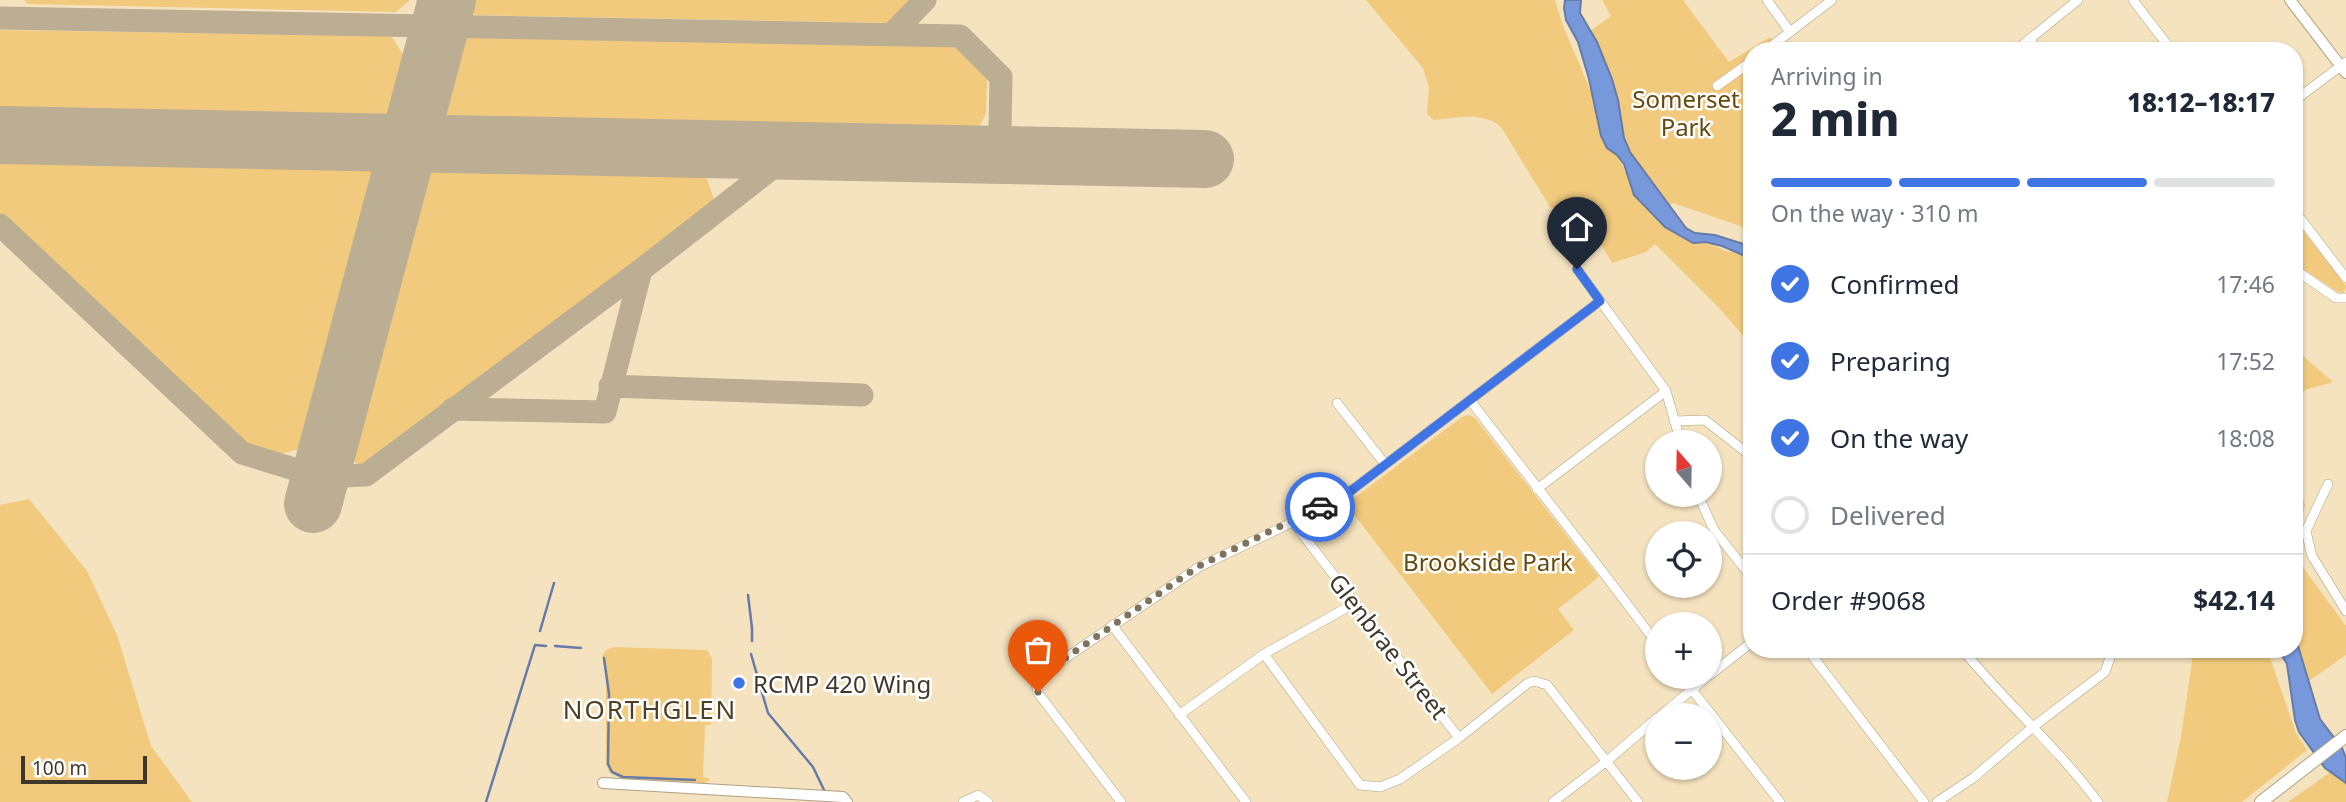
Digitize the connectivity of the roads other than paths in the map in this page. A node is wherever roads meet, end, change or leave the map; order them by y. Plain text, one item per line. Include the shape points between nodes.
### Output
1 (1767, 0) edge
2 (1832, 0) edge
3 (2078, 0) edge
4 (2133, 0) edge
5 (2290, 0) edge
6 (1790, 32) junction
7 (2030, 39) junction
8 (1777, 42) edge
9 (2026, 42) edge
10 (2032, 42) edge
11 (2165, 42) edge
12 (1743, 67) edge
13 (2344, 67) edge
14 (1717, 86) dead end
15 (2303, 95) edge
16 (2303, 222) edge
17 (1577, 269) dead end
18 (2303, 275) edge
19 (2346, 278) edge
20 (2346, 298) edge
21 (1600, 301) junction
22 (1666, 391) junction
23 (1470, 400) junction
24 (1337, 403) dead end
25 (1674, 421) junction
26 (1677, 430) edge
27 (1743, 450) edge
28 (1385, 464) junction
29 (2328, 484) dead end
30 (1537, 489) junction
31 (1704, 508) edge
32 (1293, 522) junction
33 (1743, 567) edge
34 (1355, 603) junction
35 (2346, 611) edge
36 (1112, 625) junction
37 (1645, 628) edge
38 (1743, 649) edge
39 (1264, 654) junction
40 (1814, 658) edge
41 (1969, 658) edge
42 (2110, 658) edge
43 (1722, 665) edge
44 (1691, 690) joint
45 (1676, 703) edge
46 (1179, 715) junction
47 (2033, 727) junction
48 (1645, 729) edge
49 (2346, 736) edge
50 (1460, 738) junction
51 (1607, 761) junction
52 (603, 783) dead end
53 (967, 799) edge
54 (847, 802) edge
55 (989, 802) edge
56 (1121, 802) edge
57 (1246, 802) edge
58 (1553, 802) edge
59 (1638, 802) edge
60 (1780, 802) edge
61 (1924, 802) edge
62 (1937, 802) edge
63 (2098, 802) edge
64 (2261, 802) edge

1 - 6 street
2 - 6 street
3 - 7 street
4 - 11 street
5 - 13 street
6 - 8 street
7 - 9 street
7 - 10 street
12 - 14 street
13 - 15 street
16 - 19 street
17 - 21 street
18 - 20 street via 2336,298
21 - 22 street
21 - 23 street
22 - 25 street
22 - 30 street
23 - 28 street
23 - 30 street
24 - 28 street
25 - 26 street
25 - 27 street via 1705,420
28 - 32 street via 1348,493
29 - 35 street via 2306,531 2312,556
30 - 37 street
31 - 33 street via 1714,530
32 - 34 street, Glenbrae Street
32 - 36 street via 1199,566
34 - 39 street
34 - 50 street, Glenbrae Street
36 - 46 street
36 - 56 street via 1035,679 1038,692
38 - 43 street
39 - 46 street
39 - 50 street via 1360,785 1380,787 1400,779
40 - 61 street
41 - 47 street
42 - 47 street via 2105,672
44 - 45 street
44 - 60 street
46 - 57 street
47 - 62 street
47 - 63 street
48 - 51 street
49 - 64 main road
50 - 51 street via 1534,681 1548,685
51 - 58 street
51 - 59 street
52 - 54 street via 843,797
53 - 55 street via 982,796

